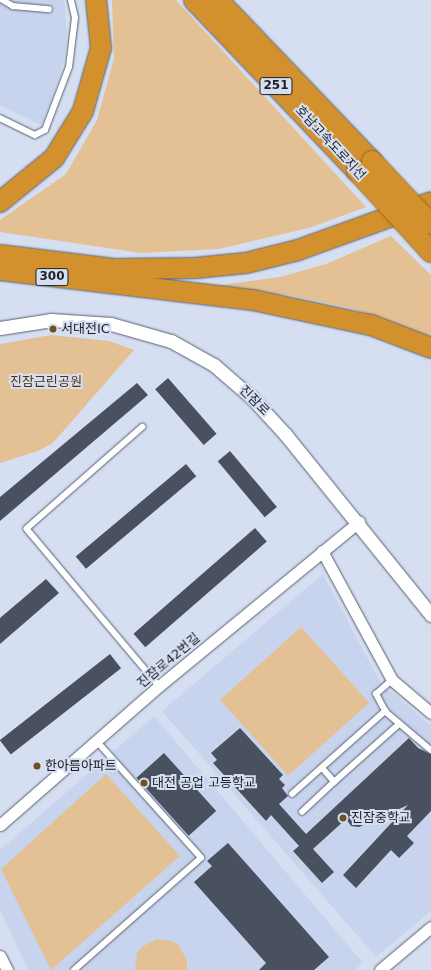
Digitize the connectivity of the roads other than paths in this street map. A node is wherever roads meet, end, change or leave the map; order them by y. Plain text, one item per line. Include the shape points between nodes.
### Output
1 (3, 0) edge
2 (71, 0) edge
3 (96, 0) edge
4 (194, 0) edge
5 (218, 0) edge
6 (49, 9) dead end
7 (0, 118) edge
8 (364, 166) junction
9 (0, 202) edge
10 (431, 202) edge
11 (431, 216) edge
12 (431, 224) edge
13 (431, 252) edge
14 (0, 255) edge
15 (0, 270) edge
16 (103, 284) junction
17 (0, 328) edge
18 (431, 348) edge
19 (143, 427) dead end
20 (359, 522) junction
21 (322, 551) junction
22 (431, 615) edge
23 (392, 680) junction
24 (159, 686) junction
25 (385, 711) junction
26 (431, 713) edge
27 (399, 724) junction
28 (97, 742) junction
29 (431, 750) edge
30 (322, 768) junction
31 (334, 782) junction
32 (292, 794) dead end
33 (302, 812) dead end
34 (0, 824) edge
35 (431, 927) edge
36 (0, 956) edge
37 (7, 970) edge
38 (74, 970) edge
39 (380, 970) edge

1 - 6 lane via 13,6
2 - 7 lane via 75,18 69,67 45,130 35,135
3 - 9 highway via 101,48 84,111 54,158
4 - 8 highway, 호남고속도로지선 / 251
5 - 8 highway, 호남고속도로지선 / 251
8 - 12 highway, 호남고속도로지선 / 251, bridge
8 - 13 highway, 호남고속도로지선 / 251, bridge
10 - 14 highway via 298,250 246,263 195,268 116,269
11 - 16 highway via 324,255 268,270 202,280
15 - 16 highway, 300
16 - 18 highway via 253,300 371,325
17 - 20 street, 진잠로 via 51,320 81,320 134,328 171,341 214,365 251,396
19 - 24 lane via 27,529
20 - 21 street, 진잠로42번길
20 - 22 street, 진잠로
21 - 23 street
21 - 24 street, 진잠로42번길
23 - 25 lane via 376,694
23 - 26 street
24 - 28 street, 진잠로42번길
25 - 27 lane
25 - 30 lane
27 - 29 lane
27 - 31 lane
28 - 34 street, 진잠로42번길
28 - 38 lane via 201,858
30 - 31 lane
30 - 32 lane
31 - 33 lane
35 - 39 street
36 - 37 street

